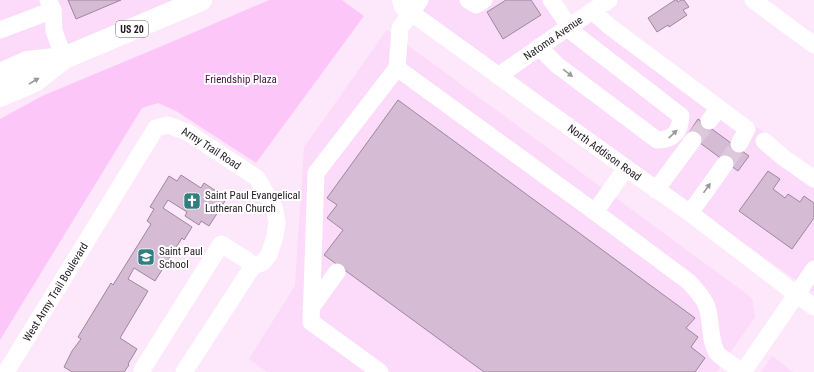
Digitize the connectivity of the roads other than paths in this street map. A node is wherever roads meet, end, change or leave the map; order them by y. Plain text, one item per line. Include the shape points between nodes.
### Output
1 (201, 0) edge
2 (394, 0) edge
3 (468, 0) edge
4 (484, 0) edge
5 (551, 0) edge
6 (609, 0) edge
7 (753, 0) edge
8 (412, 4) edge
9 (51, 5) edge
10 (171, 6) edge
11 (592, 11) junction
12 (568, 27) junction
13 (0, 30) edge
14 (814, 45) edge
15 (539, 47) junction
16 (64, 58) junction
17 (397, 68) junction
18 (0, 74) edge
19 (498, 76) junction
20 (0, 96) edge
21 (743, 136) dead end
22 (694, 140) tunnel mouth
23 (764, 141) dead end
24 (725, 164) tunnel mouth
25 (626, 168) junction
26 (814, 179) edge
27 (656, 190) junction
28 (104, 211) joint
29 (595, 212) junction
30 (690, 213) junction
31 (253, 266) junction
32 (814, 269) edge
33 (337, 272) dead end
34 (796, 294) junction
35 (814, 306) edge
36 (311, 308) junction
37 (6, 372) edge
38 (143, 372) edge
39 (184, 372) edge
40 (380, 372) edge
41 (743, 372) edge

1 - 10 main road, US 20
2 - 8 street, North Addison Road
3 - 4 street via 476,5
5 - 12 street
6 - 11 street, Natoma Avenue
7 - 14 street
8 - 17 street via 400,28
8 - 19 street, North Addison Road
9 - 13 street
9 - 16 street via 54,31
10 - 16 main road, US 20
11 - 12 street, Natoma Avenue
11 - 21 street via 714,115
12 - 15 street, Natoma Avenue
15 -> 12 street via 557,65 657,140 672,137 681,124 681,116
15 - 19 street, Natoma Avenue
16 - 18 main road, US 20 via 27,62
20 -> 16 main road, US 20 via 35,81
17 - 29 street
17 - 36 street via 316,173
19 - 25 street, North Addison Road
22 - 27 street
23 - 26 street
30 -> 24 street
25 - 27 street, North Addison Road
25 - 29 street
27 - 30 street, North Addison Road
28 - 31 street, Army Trail Road via 156,128 168,125 187,132 257,178 274,207 277,222 269,255 262,263
28 - 37 street, West Army Trail Boulevard
29 - 41 street via 689,282 707,306 712,342 718,354
30 - 34 street, North Addison Road
31 - 38 street via 221,244
31 - 39 street
32 - 34 street
33 - 36 street
34 - 35 street, North Addison Road
34 - 41 street
36 - 40 street via 311,322

